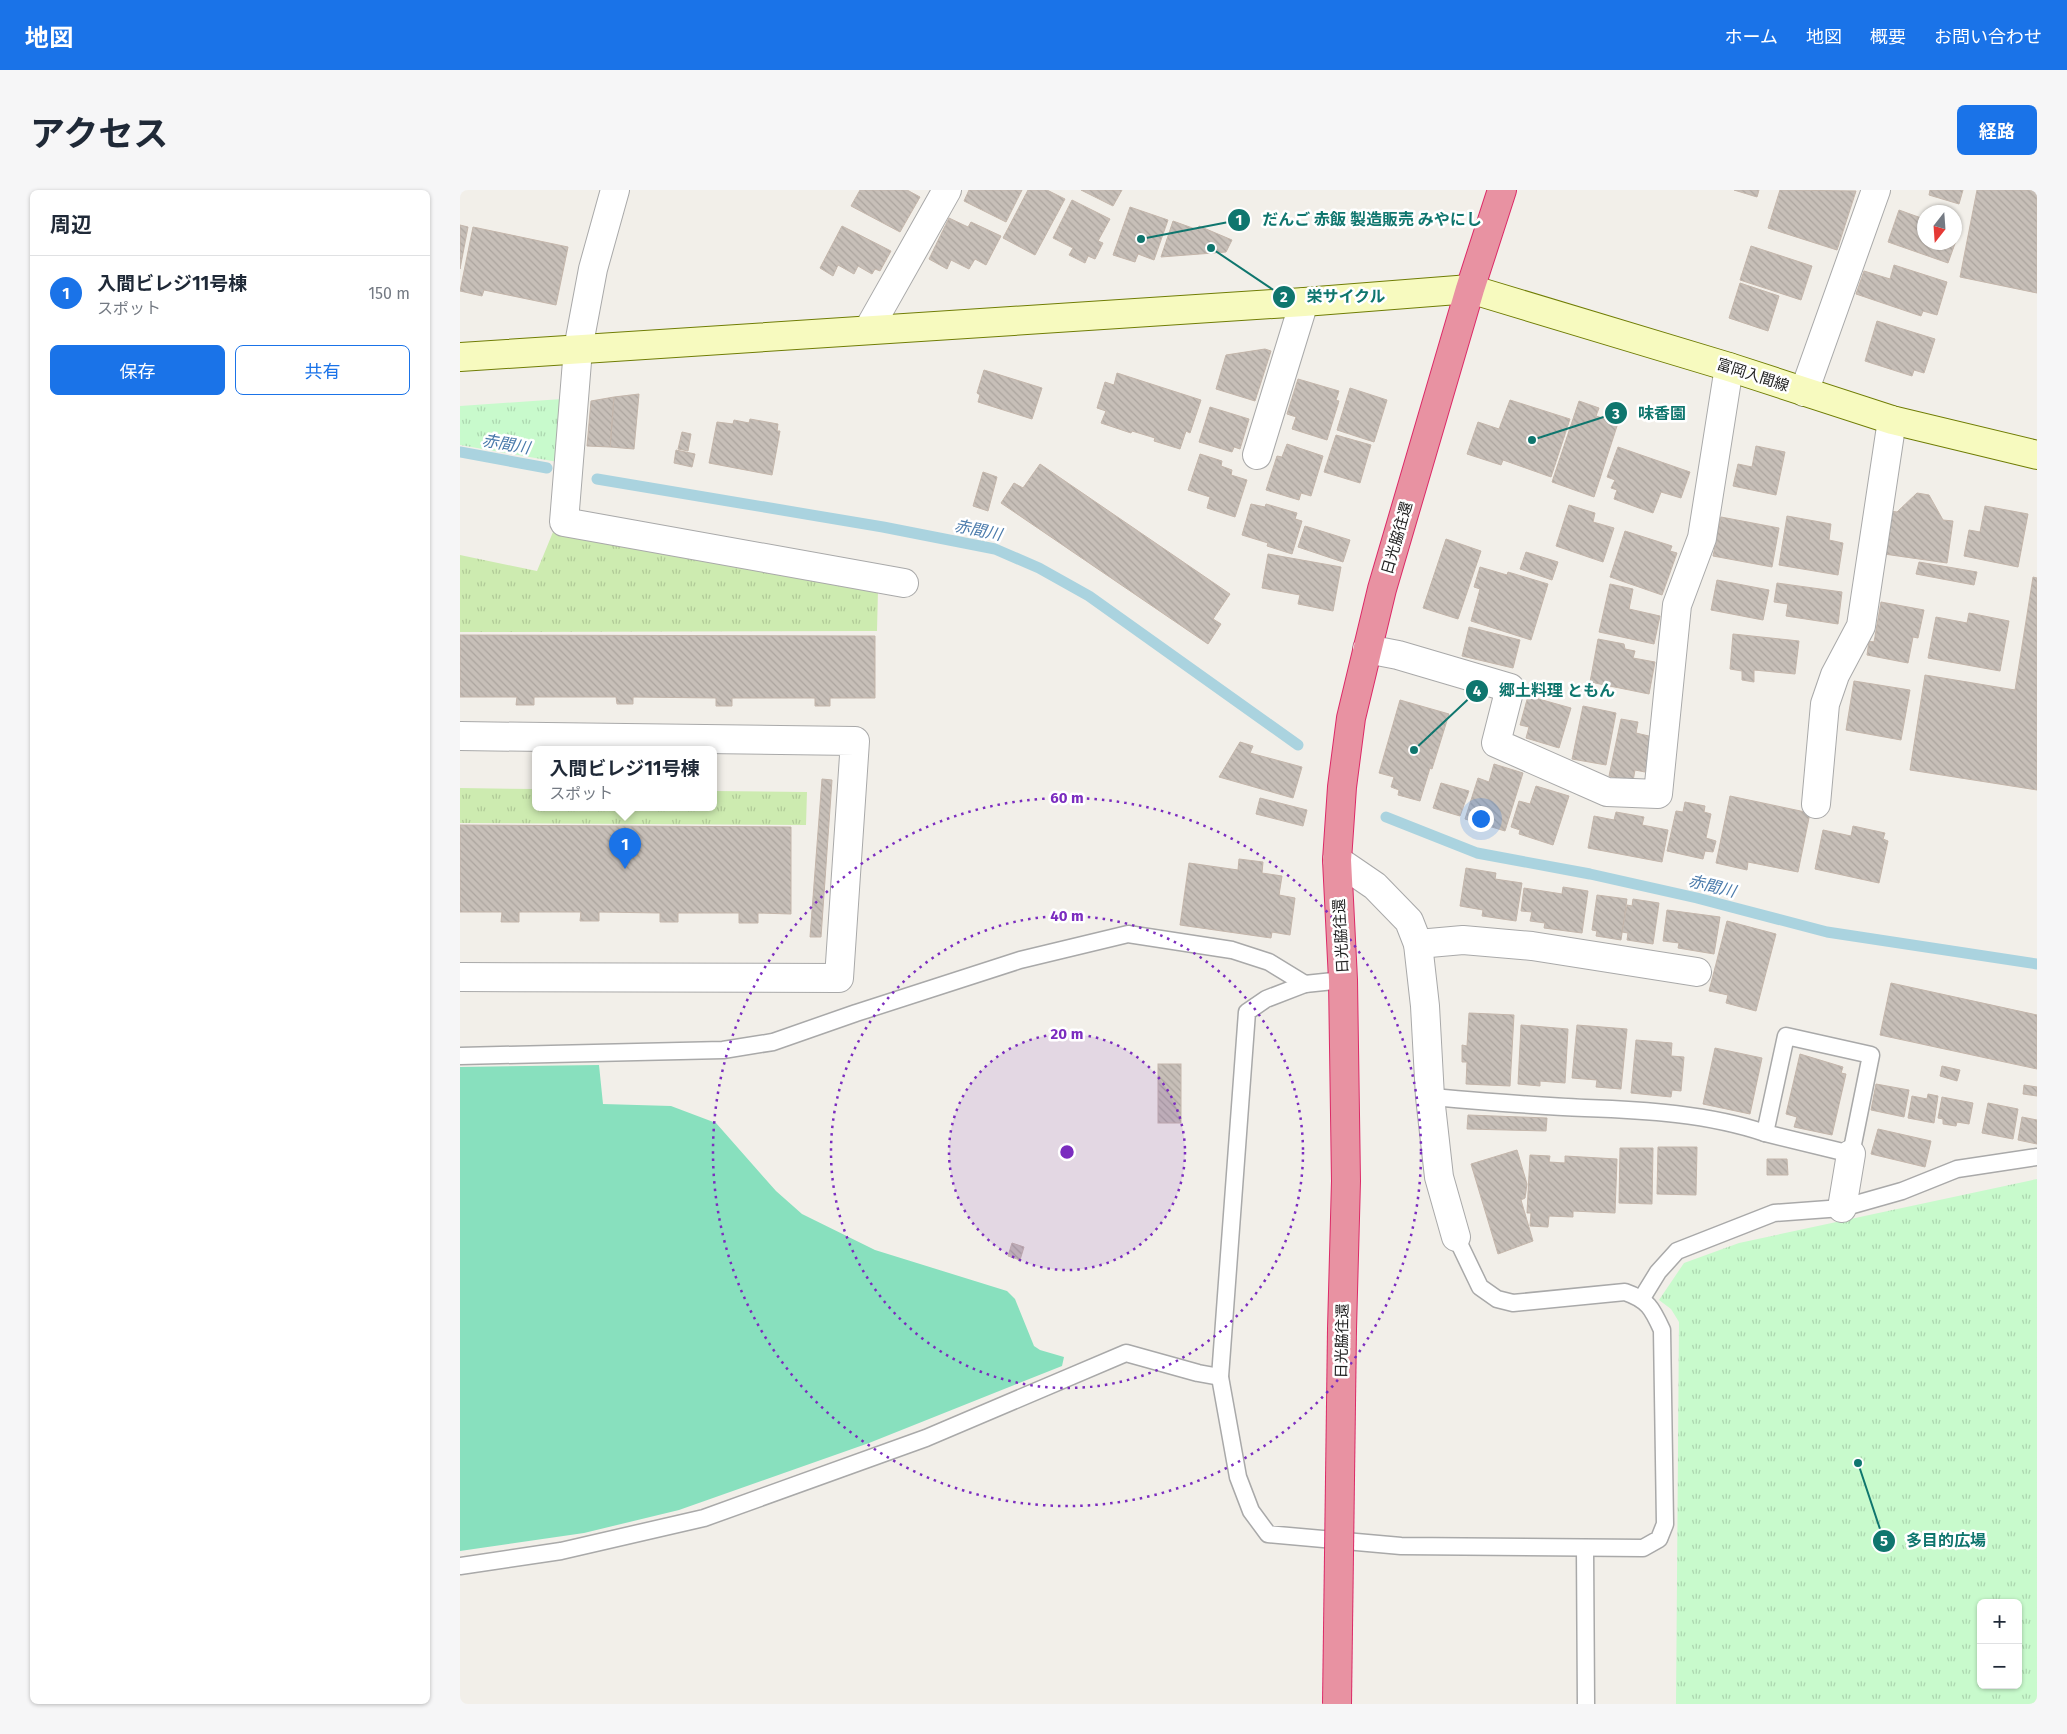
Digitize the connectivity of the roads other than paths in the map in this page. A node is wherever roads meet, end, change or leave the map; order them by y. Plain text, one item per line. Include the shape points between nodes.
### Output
1 (615, 190) edge
2 (947, 190) edge
3 (1502, 190) edge
4 (1876, 190) edge
5 (1470, 289) junction
6 (1304, 302) junction
7 (868, 330) junction
8 (578, 349) junction
9 (460, 357) edge
10 (1729, 367) junction
11 (1804, 392) junction
12 (1892, 420) junction
13 (1257, 455) dead end
14 (2037, 455) edge
15 (904, 583) dead end
16 (1367, 648) junction
17 (460, 736) edge
18 (1816, 804) dead end
19 (1336, 860) junction
20 (1418, 944) junction
21 (1697, 972) dead end
22 (460, 977) edge
23 (1343, 980) junction
24 (1305, 984) junction
25 (460, 1056) edge
26 (1430, 1098) junction
27 (1765, 1133) junction
28 (1851, 1154) junction
29 (2037, 1157) edge
30 (1842, 1208) junction
31 (1456, 1237) joint
32 (1642, 1298) junction
33 (1220, 1377) junction
34 (1585, 1548) junction
35 (460, 1566) edge
36 (1337, 1704) edge
37 (1586, 1704) edge

1 - 8 street via 593,269
2 - 7 street
3 - 5 highway, 日光脇往還
4 - 11 street
5 - 6 street
5 - 10 street, 富岡入間線
5 - 16 highway, 日光脇往還
6 - 7 street
6 - 13 street
7 - 8 street
8 - 9 street
8 - 15 street via 564,522
10 - 11 street, 富岡入間線
10 - 16 street via 1702,538 1677,605 1658,794 1607,792 1496,743 1510,688
11 - 12 street, 富岡入間線
12 - 14 street, 富岡入間線
12 - 18 street via 1861,626 1835,675 1825,704
16 - 19 highway, 日光脇往還 via 1351,718
17 - 22 street via 855,741 839,978
19 - 20 street via 1375,886 1389,900 1409,921
19 - 23 highway, 日光脇往還
20 - 21 street via 1463,940 1502,943
20 - 26 street
23 - 24 lane
23 - 36 highway, 日光脇往還, bridge via 1346,1181
24 - 25 lane via 1269,962 1232,950 1128,934 1020,960 773,1042 723,1050
24 - 33 lane via 1266,999 1247,1012
26 - 27 lane via 1624,1109 1696,1118
26 - 31 street via 1439,1177
27 - 28 lane
27 - 28 lane via 1786,1036 1871,1055
28 - 30 street
29 - 30 lane via 1957,1169 1902,1191
30 - 32 lane via 1774,1213 1677,1251 1658,1272
31 - 32 lane via 1480,1287 1497,1299 1514,1303 1624,1292
32 - 34 lane via 1655,1314 1662,1330 1665,1524 1660,1539 1643,1548
33 - 34 lane via 1238,1477 1251,1511 1268,1534 1401,1546
33 - 35 lane via 1126,1353 926,1438 704,1518 561,1551
34 - 37 lane

